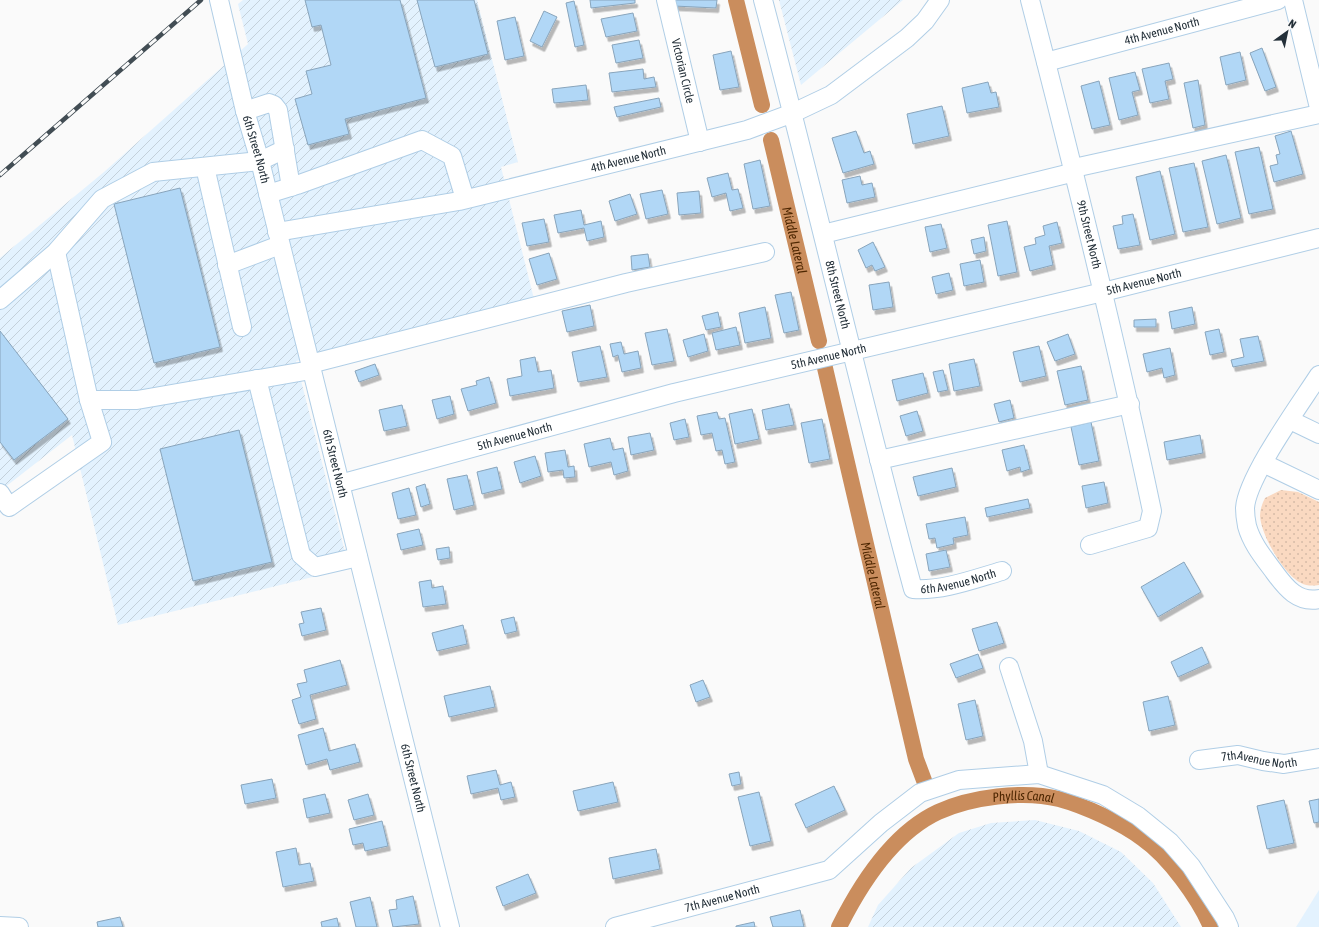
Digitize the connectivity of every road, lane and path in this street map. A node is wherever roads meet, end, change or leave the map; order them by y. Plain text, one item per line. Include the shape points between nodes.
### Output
1 (219, 0) edge
2 (666, 0) edge
3 (763, 0) edge
4 (940, 0) edge
5 (1030, 0) edge
6 (1278, 0) edge
7 (1293, 0) edge
8 (1046, 62) junction
9 (1319, 108) edge
10 (245, 111) junction
11 (793, 113) junction
12 (1319, 114) edge
13 (700, 142) junction
14 (285, 149) junction
15 (260, 161) junction
16 (205, 167) junction
17 (1074, 170) junction
18 (291, 187) junction
19 (268, 194) junction
20 (465, 199) junction
21 (823, 234) junction
22 (279, 238) junction
23 (1319, 238) edge
24 (56, 252) junction
25 (765, 252) dead end
26 (227, 265) junction
27 (1103, 292) junction
28 (0, 300) edge
29 (242, 327) dead end
30 (852, 351) junction
31 (311, 367) junction
32 (257, 380) junction
33 (1317, 381) edge
34 (89, 400) junction
35 (1130, 404) junction
36 (1290, 420) junction
37 (1319, 434) edge
38 (879, 460) junction
39 (1263, 463) junction
40 (340, 484) junction
41 (1319, 490) edge
42 (0, 493) edge
43 (1090, 545) dead end
44 (358, 557) junction
45 (1002, 572) dead end
46 (913, 588) joint
47 (1319, 599) edge
48 (1009, 667) dead end
49 (1319, 758) edge
50 (1199, 760) dead end
51 (1039, 774) junction
52 (0, 926) edge
53 (19, 927) edge
54 (450, 927) edge
55 (615, 927) edge
56 (1229, 927) edge

1 - 10 street, 6th Street North
2 - 13 street, Victorian Circle
3 - 11 street, 8th Street North
4 - 11 street, 4th Avenue North via 925,21 881,59 831,95
5 - 8 street, 9th Street North
6 - 8 street, 4th Avenue North
7 - 9 street
8 - 17 street, 9th Street North
10 - 14 street via 269,103 274,105 278,110
10 - 15 street, 6th Street North
11 - 13 street, 4th Avenue North via 747,130
11 - 21 street, 8th Street North
12 - 17 street
13 - 20 street, 4th Avenue North
14 - 15 street
14 - 18 street
15 - 16 street
15 - 19 street, 6th Street North
16 - 24 street via 153,172 102,199
16 - 26 street
17 - 21 street
17 - 27 street, 9th Street North
18 - 19 street
18 - 20 street via 422,140 452,156
19 - 22 street, 6th Street North
20 - 22 street, 4th Avenue North
21 - 30 street, 8th Street North
22 - 26 street, 4th Avenue North
22 - 31 street, 6th Street North
23 - 27 street, 5th Avenue North
24 - 28 street
24 - 34 street
25 - 31 street via 626,283
26 - 29 street
27 - 30 street, 5th Avenue North
27 - 35 street, 9th Street North
30 - 38 street, 8th Street North
30 - 40 street, 5th Avenue North via 674,393
31 - 32 street
31 - 40 street, 6th Street North
32 - 34 street via 137,400
32 - 44 street via 301,555 315,567
33 - 36 street
34 - 42 street via 102,442 9,507
35 - 38 street
35 - 43 street, 9th Street North via 1152,511 1148,528
36 - 37 street
36 - 39 street
38 - 46 street, 8th Street North
39 - 41 street
39 - 47 street via 1251,487 1245,507 1247,526 1256,547 1288,590 1302,598
40 - 44 street, 6th Street North
44 - 54 street, 6th Street North
45 - 46 street, 6th Avenue North via 927,590
48 - 51 street via 1033,741
49 - 50 street, 7th Avenue North via 1284,764 1238,755
51 - 55 street, 7th Avenue North via 959,780 920,793 829,870
51 - 56 street via 1103,795 1138,816 1170,842 1192,866
52 - 53 street

